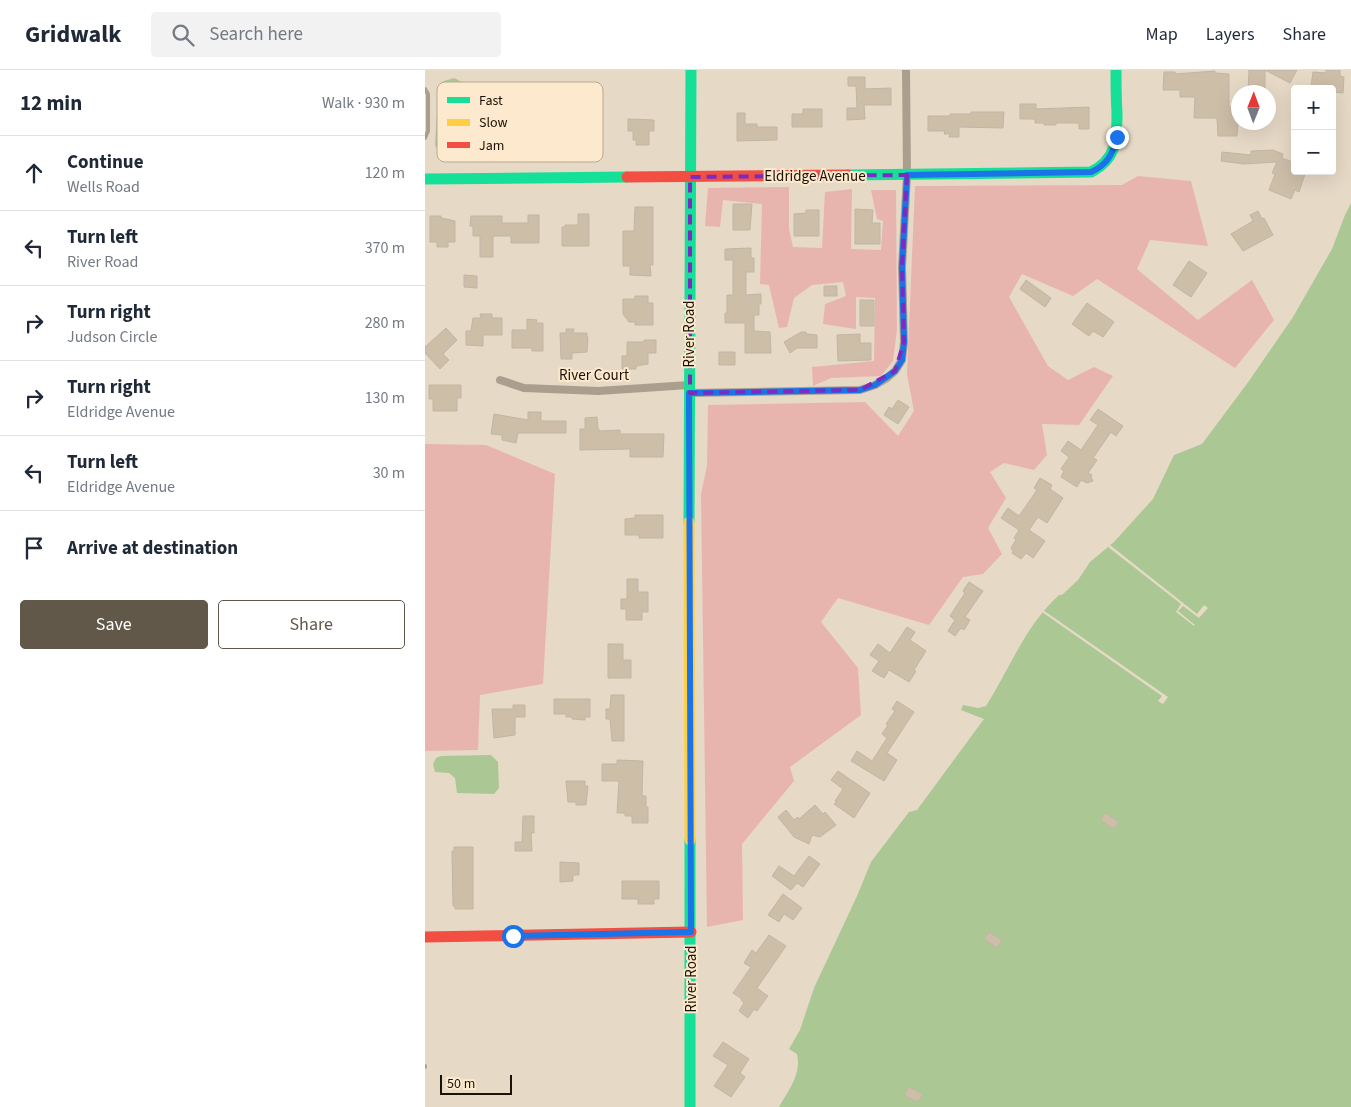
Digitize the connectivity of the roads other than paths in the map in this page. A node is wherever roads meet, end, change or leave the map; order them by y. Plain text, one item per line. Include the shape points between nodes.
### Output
1 (691, 70) edge
2 (906, 70) edge
3 (1116, 70) edge
4 (425, 88) edge
5 (425, 138) edge
6 (907, 175) junction
7 (689, 177) junction
8 (425, 179) edge
9 (500, 380) dead end
10 (689, 389) junction
11 (691, 932) junction
12 (425, 937) edge
13 (689, 1107) edge

1 - 7 street, River Road
2 - 6 street, River Court
3 - 6 street, Eldridge Avenue via 1117,137 1111,157 1101,168 1091,172
4 - 5 lane via 428,94 428,131
6 - 7 street, Eldridge Avenue
6 - 10 street, River Court via 902,267 904,342 902,360 895,371 875,385 860,390
7 - 8 street, Eldridge Avenue
7 - 10 street, River Road
9 - 10 street, River Court via 524,388 598,391
10 - 11 street, River Road
11 - 12 street
11 - 13 street, River Road

